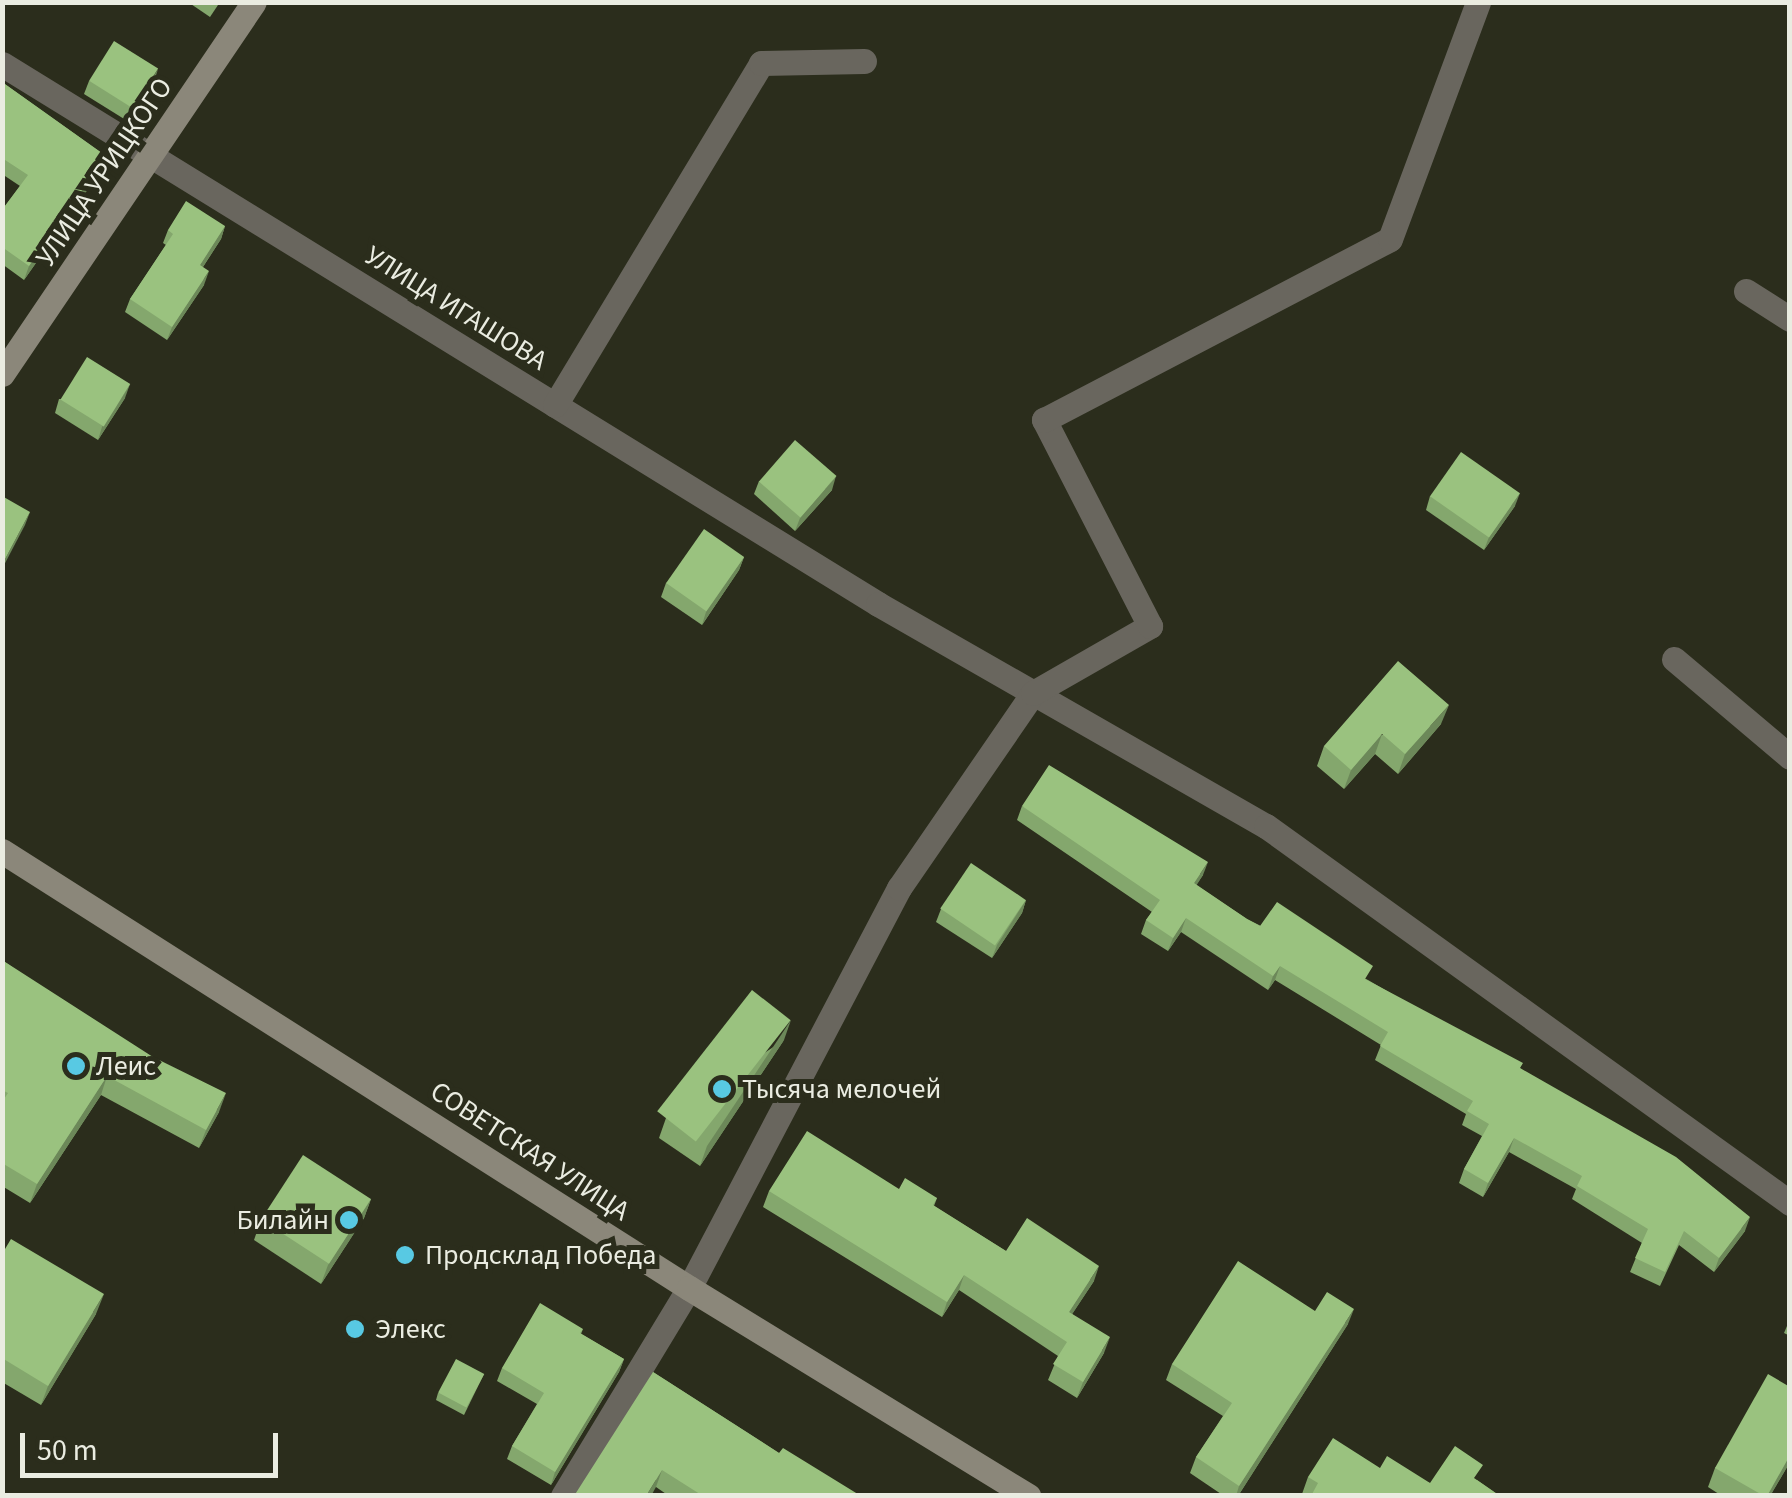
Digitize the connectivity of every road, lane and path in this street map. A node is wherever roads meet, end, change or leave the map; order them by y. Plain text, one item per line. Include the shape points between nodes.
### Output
1 (254, 2) edge
2 (1478, 2) edge
3 (864, 61) dead end
4 (2, 64) edge
5 (153, 156) junction
6 (1746, 291) dead end
7 (1790, 319) edge
8 (2, 374) edge
9 (555, 404) junction
10 (1674, 659) dead end
11 (1034, 693) junction
12 (1790, 756) edge
13 (2, 851) edge
14 (1790, 1203) edge
15 (689, 1288) junction
16 (562, 1496) edge
17 (1028, 1496) edge

1 - 5 main road, УЛИЦА УРИЦКОГО
2 - 11 street via 1390,239 1044,420 1150,626
3 - 9 street via 761,63
4 - 5 street, УЛИЦА ИГАШОВА
5 - 8 main road, УЛИЦА УРИЦКОГО
5 - 9 street, УЛИЦА ИГАШОВА
6 - 7 street
9 - 11 street, УЛИЦА ИГАШОВА
10 - 12 street
11 - 14 street, УЛИЦА ИГАШОВА via 1266,826
11 - 15 street via 898,888
13 - 15 main road, СОВЕТСКАЯ УЛИЦА
15 - 16 street
15 - 17 main road, СОВЕТСКАЯ УЛИЦА

